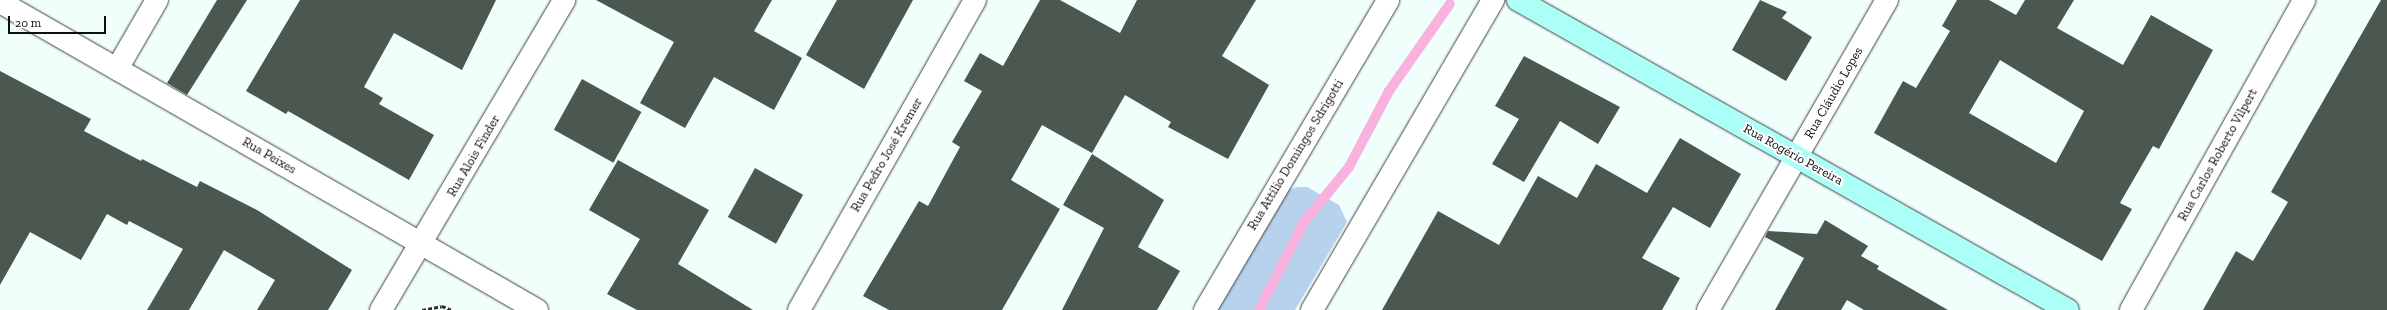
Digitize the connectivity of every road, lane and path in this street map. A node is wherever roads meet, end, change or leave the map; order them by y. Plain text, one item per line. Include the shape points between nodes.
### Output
1 (157, 0) edge
2 (564, 0) edge
3 (975, 0) edge
4 (1388, 0) edge
5 (1493, 0) edge
6 (1518, 0) edge
7 (1887, 0) edge
8 (2304, 0) edge
9 (0, 2) edge
10 (117, 69) junction
11 (1797, 157) junction
12 (422, 244) junction
13 (381, 310) edge
14 (422, 310) edge
15 (452, 310) edge
16 (537, 310) edge
17 (799, 310) edge
18 (1205, 310) edge
19 (1312, 310) edge
20 (1708, 310) edge
21 (2068, 310) edge
22 (2131, 310) edge

1 - 10 street
2 - 12 street, Rua Alois Finder
3 - 17 street, Rua Pedro José Kremer
4 - 18 street, Rua Attílio Domingos Sdrigotti
5 - 19 street
6 - 11 street, Rua Rogério Pereira
7 - 11 street, Rua Cláudio Lopes
8 - 22 street, Rua Carlos Roberto Vilpert
9 - 10 street, Rua Peixes
10 - 12 street, Rua Peixes
11 - 20 street, Rua Cláudio Lopes
11 - 21 street, Rua Rogério Pereira
12 - 13 street, Rua Alois Finder
12 - 16 street, Rua Peixes
14 - 15 path via 442,306

